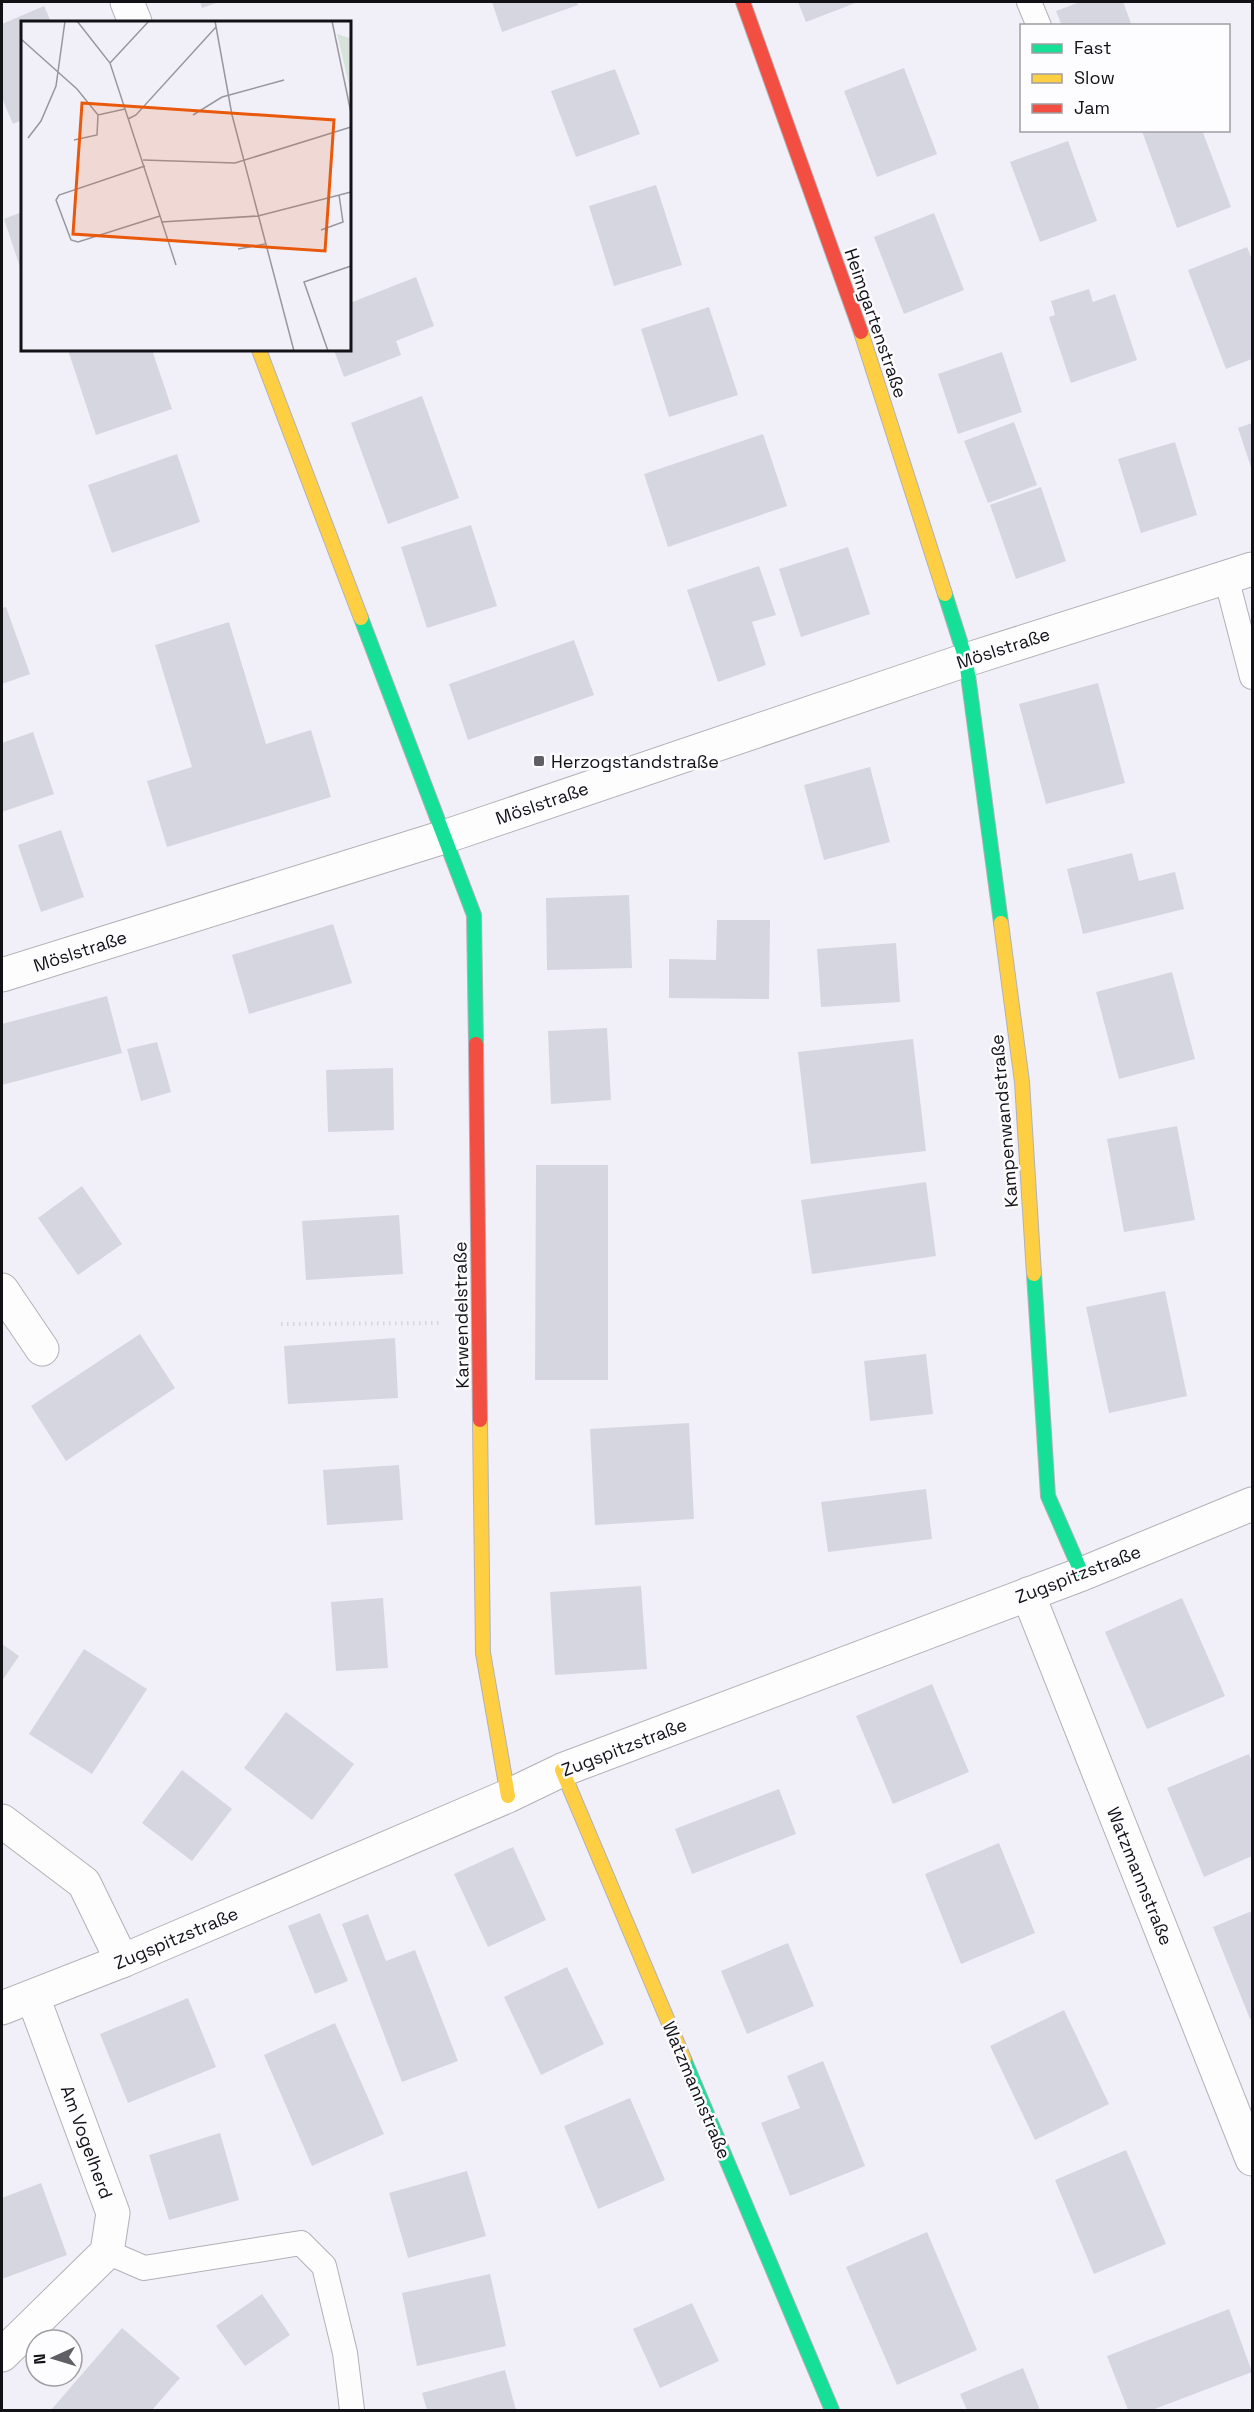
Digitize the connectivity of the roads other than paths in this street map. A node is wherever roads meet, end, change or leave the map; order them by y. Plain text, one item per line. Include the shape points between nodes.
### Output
1 (127, 2) edge
2 (743, 2) edge
3 (1029, 2) edge
4 (135, 21) edge
5 (1038, 24) edge
6 (259, 351) edge
7 (1239, 573) edge
8 (966, 660) junction
9 (1252, 677) edge
10 (444, 837) junction
11 (2, 975) edge
12 (2, 1290) edge
13 (42, 1349) dead end
14 (1252, 1504) edge
15 (1082, 1574) junction
16 (1028, 1594) junction
17 (562, 1770) junction
18 (508, 1796) junction
19 (2, 1821) edge
20 (122, 1961) junction
21 (33, 1996) junction
22 (2, 2008) edge
23 (1252, 2158) edge
24 (107, 2252) junction
25 (2, 2355) edge
26 (352, 2410) edge
27 (832, 2410) edge

1 - 4 street
2 - 8 street, Heimgartenstraße via 871,361
3 - 5 lane
6 - 10 street
7 - 8 street, Möslstraße
7 - 9 lane
8 - 10 street, Möslstraße
8 - 15 street, Kampenwandstraße via 1022,1082 1048,1496
10 - 11 street, Möslstraße
10 - 18 street, Karwendelstraße via 474,915 483,1653
12 - 13 street
14 - 15 street, Zugspitzstraße
15 - 16 street, Zugspitzstraße
16 - 17 street, Zugspitzstraße
16 - 23 street, Watzmannstraße
17 - 18 street, Zugspitzstraße
17 - 27 street, Watzmannstraße
18 - 20 street, Zugspitzstraße
19 - 20 street via 84,1883
20 - 21 street, Zugspitzstraße
21 - 22 street, Zugspitzstraße
21 - 24 street, Am Vogelherd via 113,2213
24 - 25 street
24 - 26 lane via 144,2268 301,2243 324,2266 345,2353

